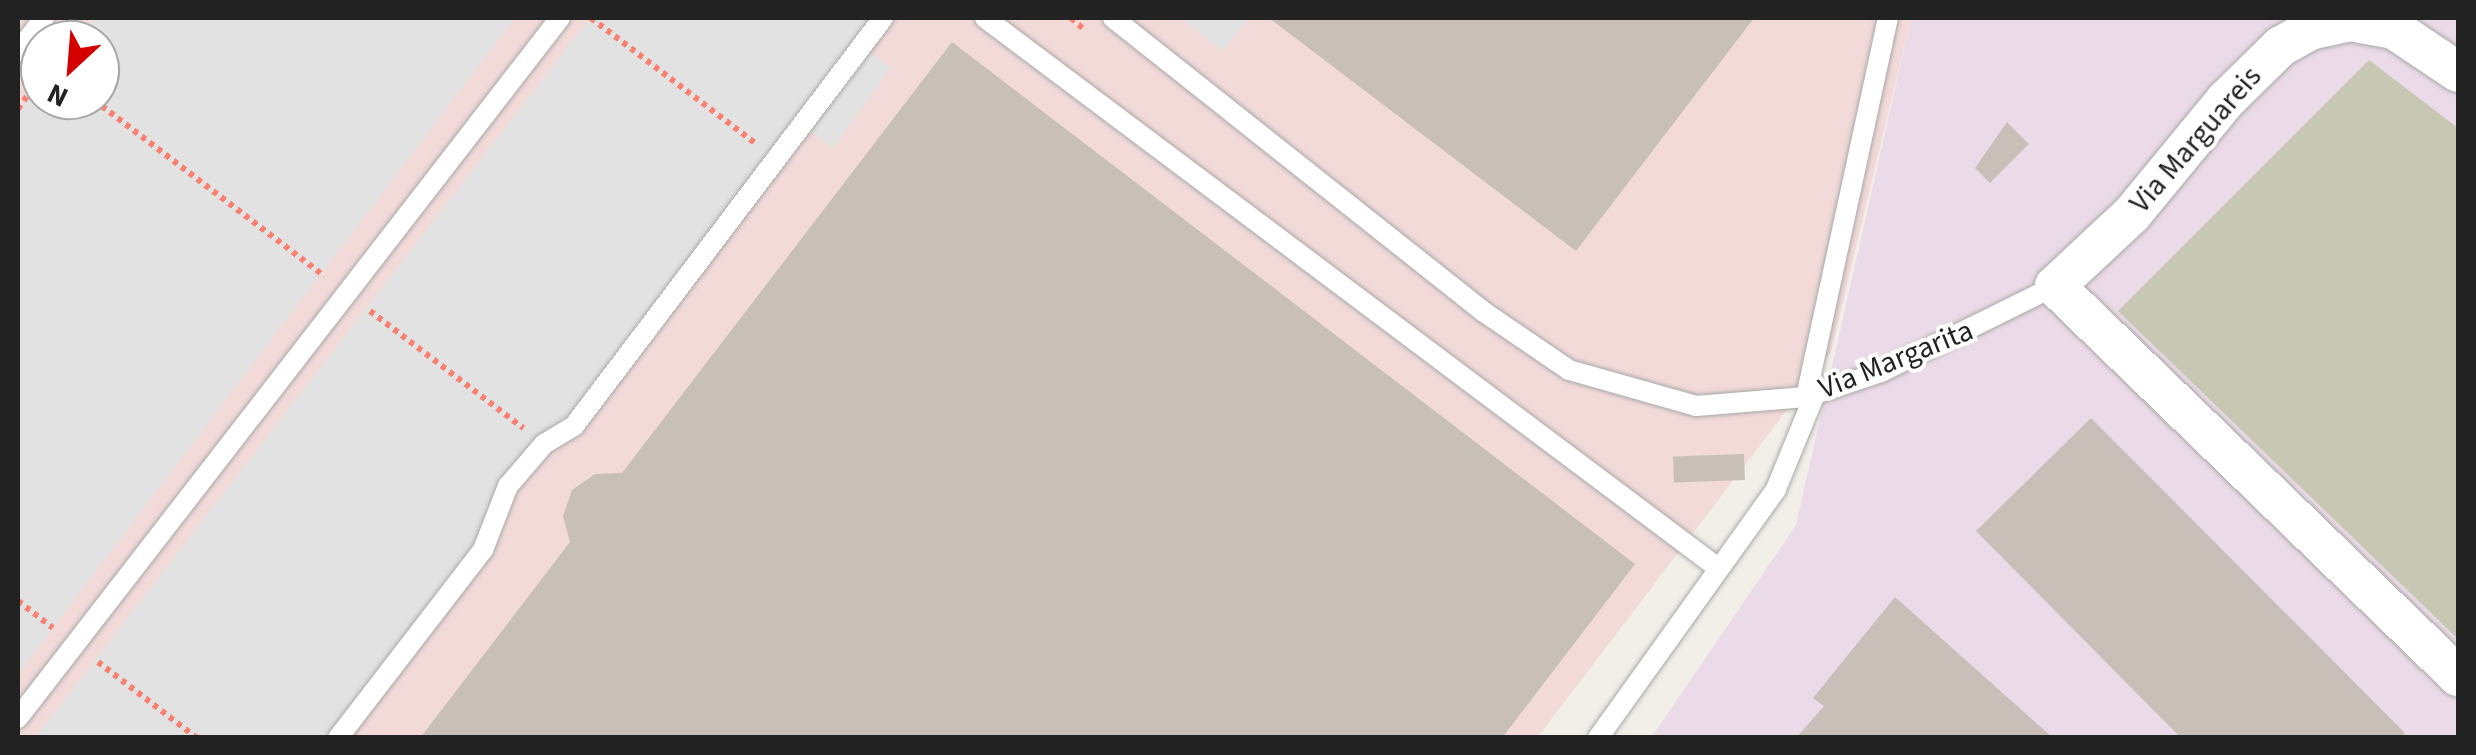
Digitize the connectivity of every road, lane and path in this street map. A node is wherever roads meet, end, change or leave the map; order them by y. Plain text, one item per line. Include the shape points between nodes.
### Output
1 (44, 18) edge
2 (560, 18) edge
3 (590, 18) edge
4 (883, 18) edge
5 (986, 18) edge
6 (1113, 18) edge
7 (1888, 18) edge
8 (18, 52) edge
9 (2458, 72) edge
10 (120, 120) edge
11 (776, 159) junction
12 (2055, 286) junction
13 (347, 293) junction
14 (1810, 396) junction
15 (544, 444) junction
16 (1718, 568) junction
17 (18, 601) edge
18 (74, 644) junction
19 (2458, 676) edge
20 (18, 718) edge
21 (197, 738) edge
22 (338, 738) edge
23 (1598, 738) edge

1 - 8 lane
2 - 13 lane
3 - 11 path
4 - 11 lane
5 - 16 lane
6 - 14 lane, Via Margarita via 1295,166 1569,370 1696,406
7 - 14 lane
9 - 12 street, Via Marguareis via 2394,30 2351,21 2312,29 2281,46 2226,100 2132,214
10 - 13 path
11 - 15 lane via 574,426
12 - 14 lane, Via Margarita via 1881,372
12 - 19 street
13 - 15 path
13 - 18 lane
14 - 16 lane via 1776,489
15 - 22 lane via 508,486 484,550
16 - 23 lane
17 - 18 path
18 - 20 lane
18 - 21 path

